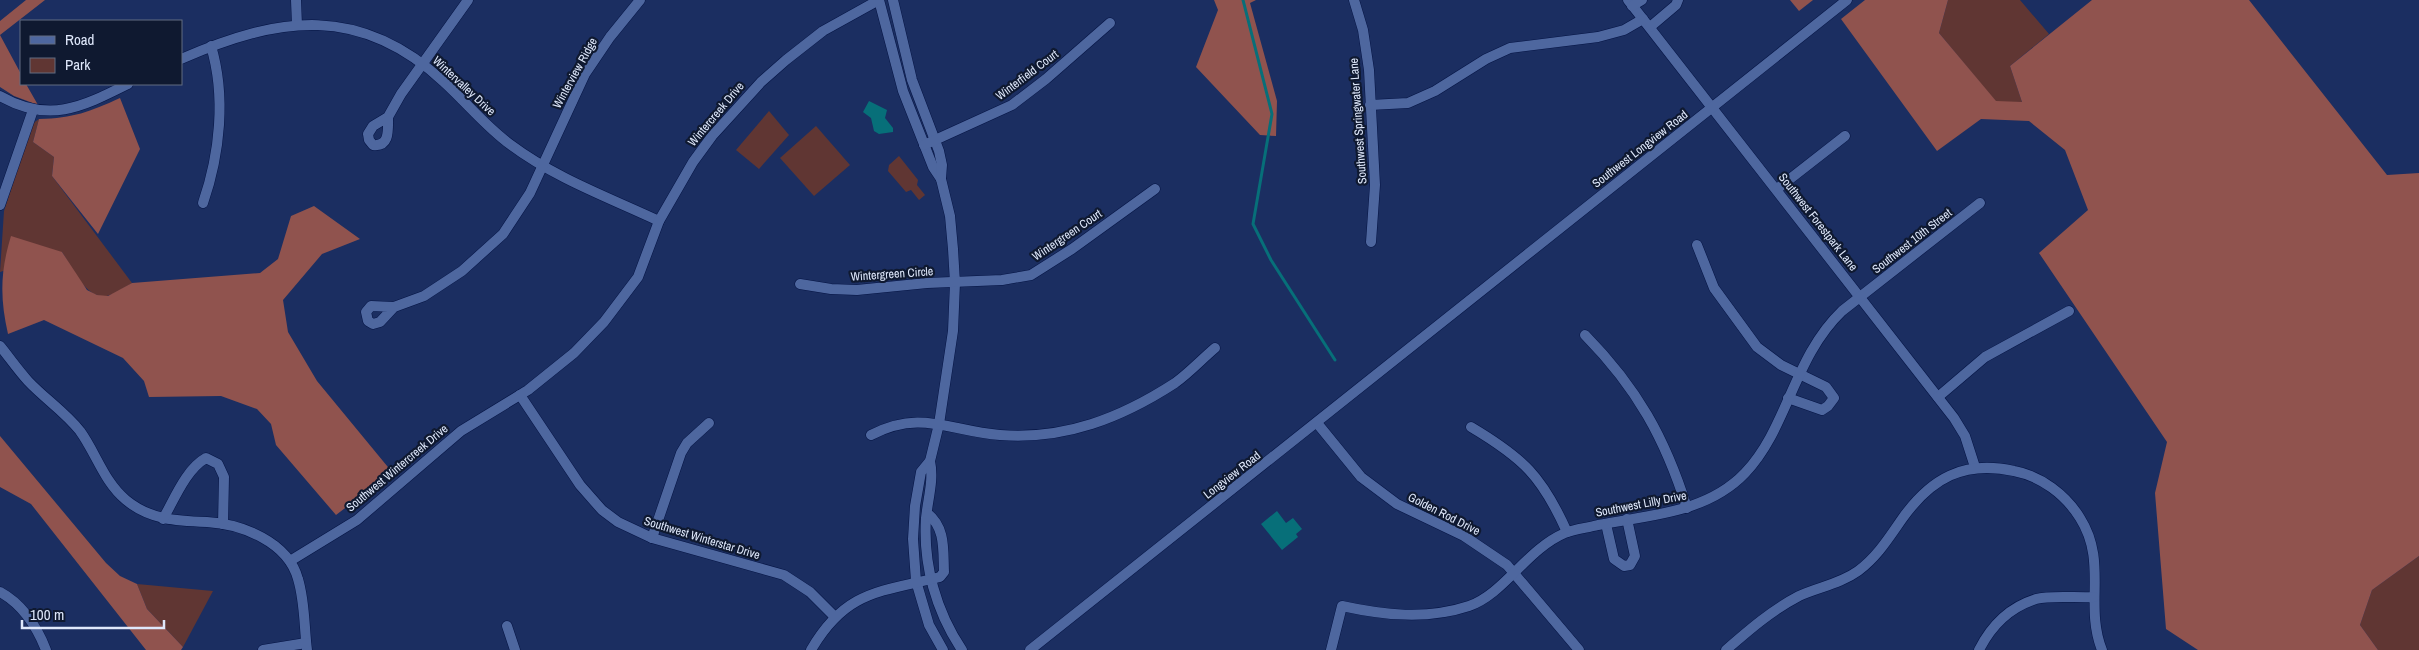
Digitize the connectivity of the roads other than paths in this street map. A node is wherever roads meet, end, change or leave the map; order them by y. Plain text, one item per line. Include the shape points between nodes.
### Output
1 (296, 0) edge
2 (468, 0) edge
3 (640, 0) edge
4 (879, 0) edge
5 (893, 0) edge
6 (1354, 0) edge
7 (1642, 0) edge
8 (1678, 0) edge
9 (1848, 0) edge
10 (1630, 3) edge
11 (1110, 23) dead end
12 (1647, 23) junction
13 (297, 25) junction
14 (211, 46) junction
15 (182, 60) edge
16 (423, 64) junction
17 (126, 85) edge
18 (0, 96) edge
19 (1370, 105) junction
20 (1712, 108) junction
21 (33, 110) junction
22 (388, 117) dead end
23 (1845, 136) dead end
24 (935, 140) junction
25 (924, 144) junction
26 (542, 165) junction
27 (941, 179) junction
28 (1155, 189) dead end
29 (1777, 189) junction
30 (203, 203) dead end
31 (1980, 203) dead end
32 (0, 205) edge
33 (659, 221) junction
34 (1371, 242) dead end
35 (1697, 246) dead end
36 (955, 283) junction
37 (800, 284) dead end
38 (1860, 298) junction
39 (394, 307) dead end
40 (2069, 311) dead end
41 (1448, 318) joint
42 (1585, 335) dead end
43 (589, 338) joint
44 (0, 346) edge
45 (1215, 348) dead end
46 (1799, 373) junction
47 (520, 395) junction
48 (1938, 397) junction
49 (1788, 398) junction
50 (708, 422) dead end
51 (1317, 423) junction
52 (939, 424) junction
53 (1472, 427) dead end
54 (871, 435) dead end
55 (930, 461) junction
56 (1975, 467) junction
57 (1687, 508) junction
58 (927, 513) junction
59 (163, 519) junction
60 (1627, 520) junction
61 (223, 524) junction
62 (1606, 524) junction
63 (1567, 532) junction
64 (652, 538) junction
65 (290, 561) junction
66 (1513, 572) junction
67 (931, 579) junction
68 (916, 581) junction
69 (0, 592) edge
70 (2094, 597) junction
71 (835, 617) junction
72 (507, 626) dead end
73 (306, 647) edge
74 (46, 650) edge
75 (263, 650) edge
76 (515, 650) edge
77 (811, 650) edge
78 (943, 650) edge
79 (962, 650) edge
80 (1030, 650) edge
81 (1331, 650) edge
82 (1579, 650) edge
83 (1726, 650) edge
84 (1979, 650) edge
85 (2102, 650) edge

1 - 13 street
2 - 16 street
3 - 26 street, Winterview Ridge via 590,66
4 - 25 street via 903,91
4 - 33 street, Wintercreek Drive via 823,31 761,82 712,136
5 - 24 street via 912,80
6 - 19 street, Southwest Springwater Lane via 1363,30
7 - 10 street
8 - 12 street via 1676,5
9 - 20 street, Southwest Longview Road
10 - 12 street, Southwest Forestpark Lane
11 - 24 street, Winterfield Court via 1012,105
12 - 19 street via 1598,37 1510,48 1408,103
12 - 20 street, Southwest Forestpark Lane
13 - 14 street, Wintervalley Drive via 270,28
13 - 16 street, Wintervalley Drive via 345,28 371,35 396,46
14 - 15 street, Wintervalley Drive
14 - 30 street via 219,76 216,154
16 - 22 street
16 - 26 street, Wintervalley Drive via 500,137
17 - 21 street via 85,105 61,111
18 - 21 street
19 - 34 street, Southwest Springwater Lane via 1375,185
20 - 29 street, Southwest Forestpark Lane
20 - 41 street, Southwest Longview Road
21 - 32 street
23 - 29 street
24 - 25 street, Winterfield Court
24 - 27 street via 942,165
25 - 27 street
26 - 33 street, Wintervalley Drive
26 - 39 street, Winterview Ridge via 523,207 491,247 443,285
27 - 36 street via 950,216
28 - 36 street, Wintergreen Court via 1031,275
29 - 38 street, Southwest Forestpark Lane
31 - 38 street, Southwest 10th Street
33 - 43 street, Wintercreek Drive via 638,277
35 - 46 street via 1714,288 1757,347 1774,361
36 - 37 street, Wintergreen Circle via 857,290
36 - 52 street via 953,331
38 - 46 street, Southwest Lilly Drive via 1823,330
38 - 48 street, Southwest Forestpark Lane
40 - 48 street via 1985,357
41 - 51 street, Longview Road
42 - 57 street via 1621,374 1652,421 1671,459
43 - 47 street, Southwest Wintercreek Drive
44 - 59 street via 29,381 80,432 113,488 138,509
45 - 52 street via 1176,382 1100,422 1036,437
46 - 49 street, Southwest Lilly Drive
46 - 49 street via 1826,387 1834,398 1822,410
47 - 64 street, Southwest Winterstar Drive via 591,499 618,522
47 - 65 street, Southwest Wintercreek Drive via 461,431 357,520
48 - 56 street, Southwest Forestpark Lane via 1965,436
49 - 57 street, Southwest Lilly Drive via 1768,440 1745,473 1714,497
50 - 64 street via 681,453
51 - 66 street, Golden Rod Drive via 1361,477 1396,504 1464,536
51 - 80 street, Longview Road
52 - 54 street via 892,424
52 - 55 street
53 - 63 street via 1507,448 1533,473 1556,506
55 - 58 street via 933,473
55 - 68 street via 921,472 914,506
56 - 70 street via 2022,472 2044,482 2062,496 2080,518 2090,540 2096,563
56 - 83 street via 1951,474 1924,493 1869,563 1853,574 1778,608
57 - 60 street, Southwest Lilly Drive
58 - 67 street
58 - 67 street via 939,526 942,536 944,572 940,577
59 - 61 street
59 - 61 street via 192,470 206,458 218,464 224,478
60 - 62 street, Southwest Lilly Drive
60 - 62 street via 1635,556 1630,565 1624,566 1614,559
61 - 65 street via 270,542
62 - 63 street, Southwest Lilly Drive
63 - 66 street, Southwest Lilly Drive via 1543,545
64 - 71 street, Southwest Winterstar Drive via 784,576 810,592
65 - 73 street via 298,577 303,602
66 - 81 street, Southwest Lilly Drive via 1492,592 1470,606 1441,612 1406,616 1342,606
66 - 82 street, Golden Rod Drive
67 - 68 street
67 - 79 street via 946,622
68 - 71 street via 876,591
68 - 78 street via 930,624
69 - 74 street via 9,597 37,628
70 - 84 street via 2036,599 2006,614 1994,625
70 - 85 street via 2094,619
71 - 77 street
72 - 76 street
73 - 75 street

